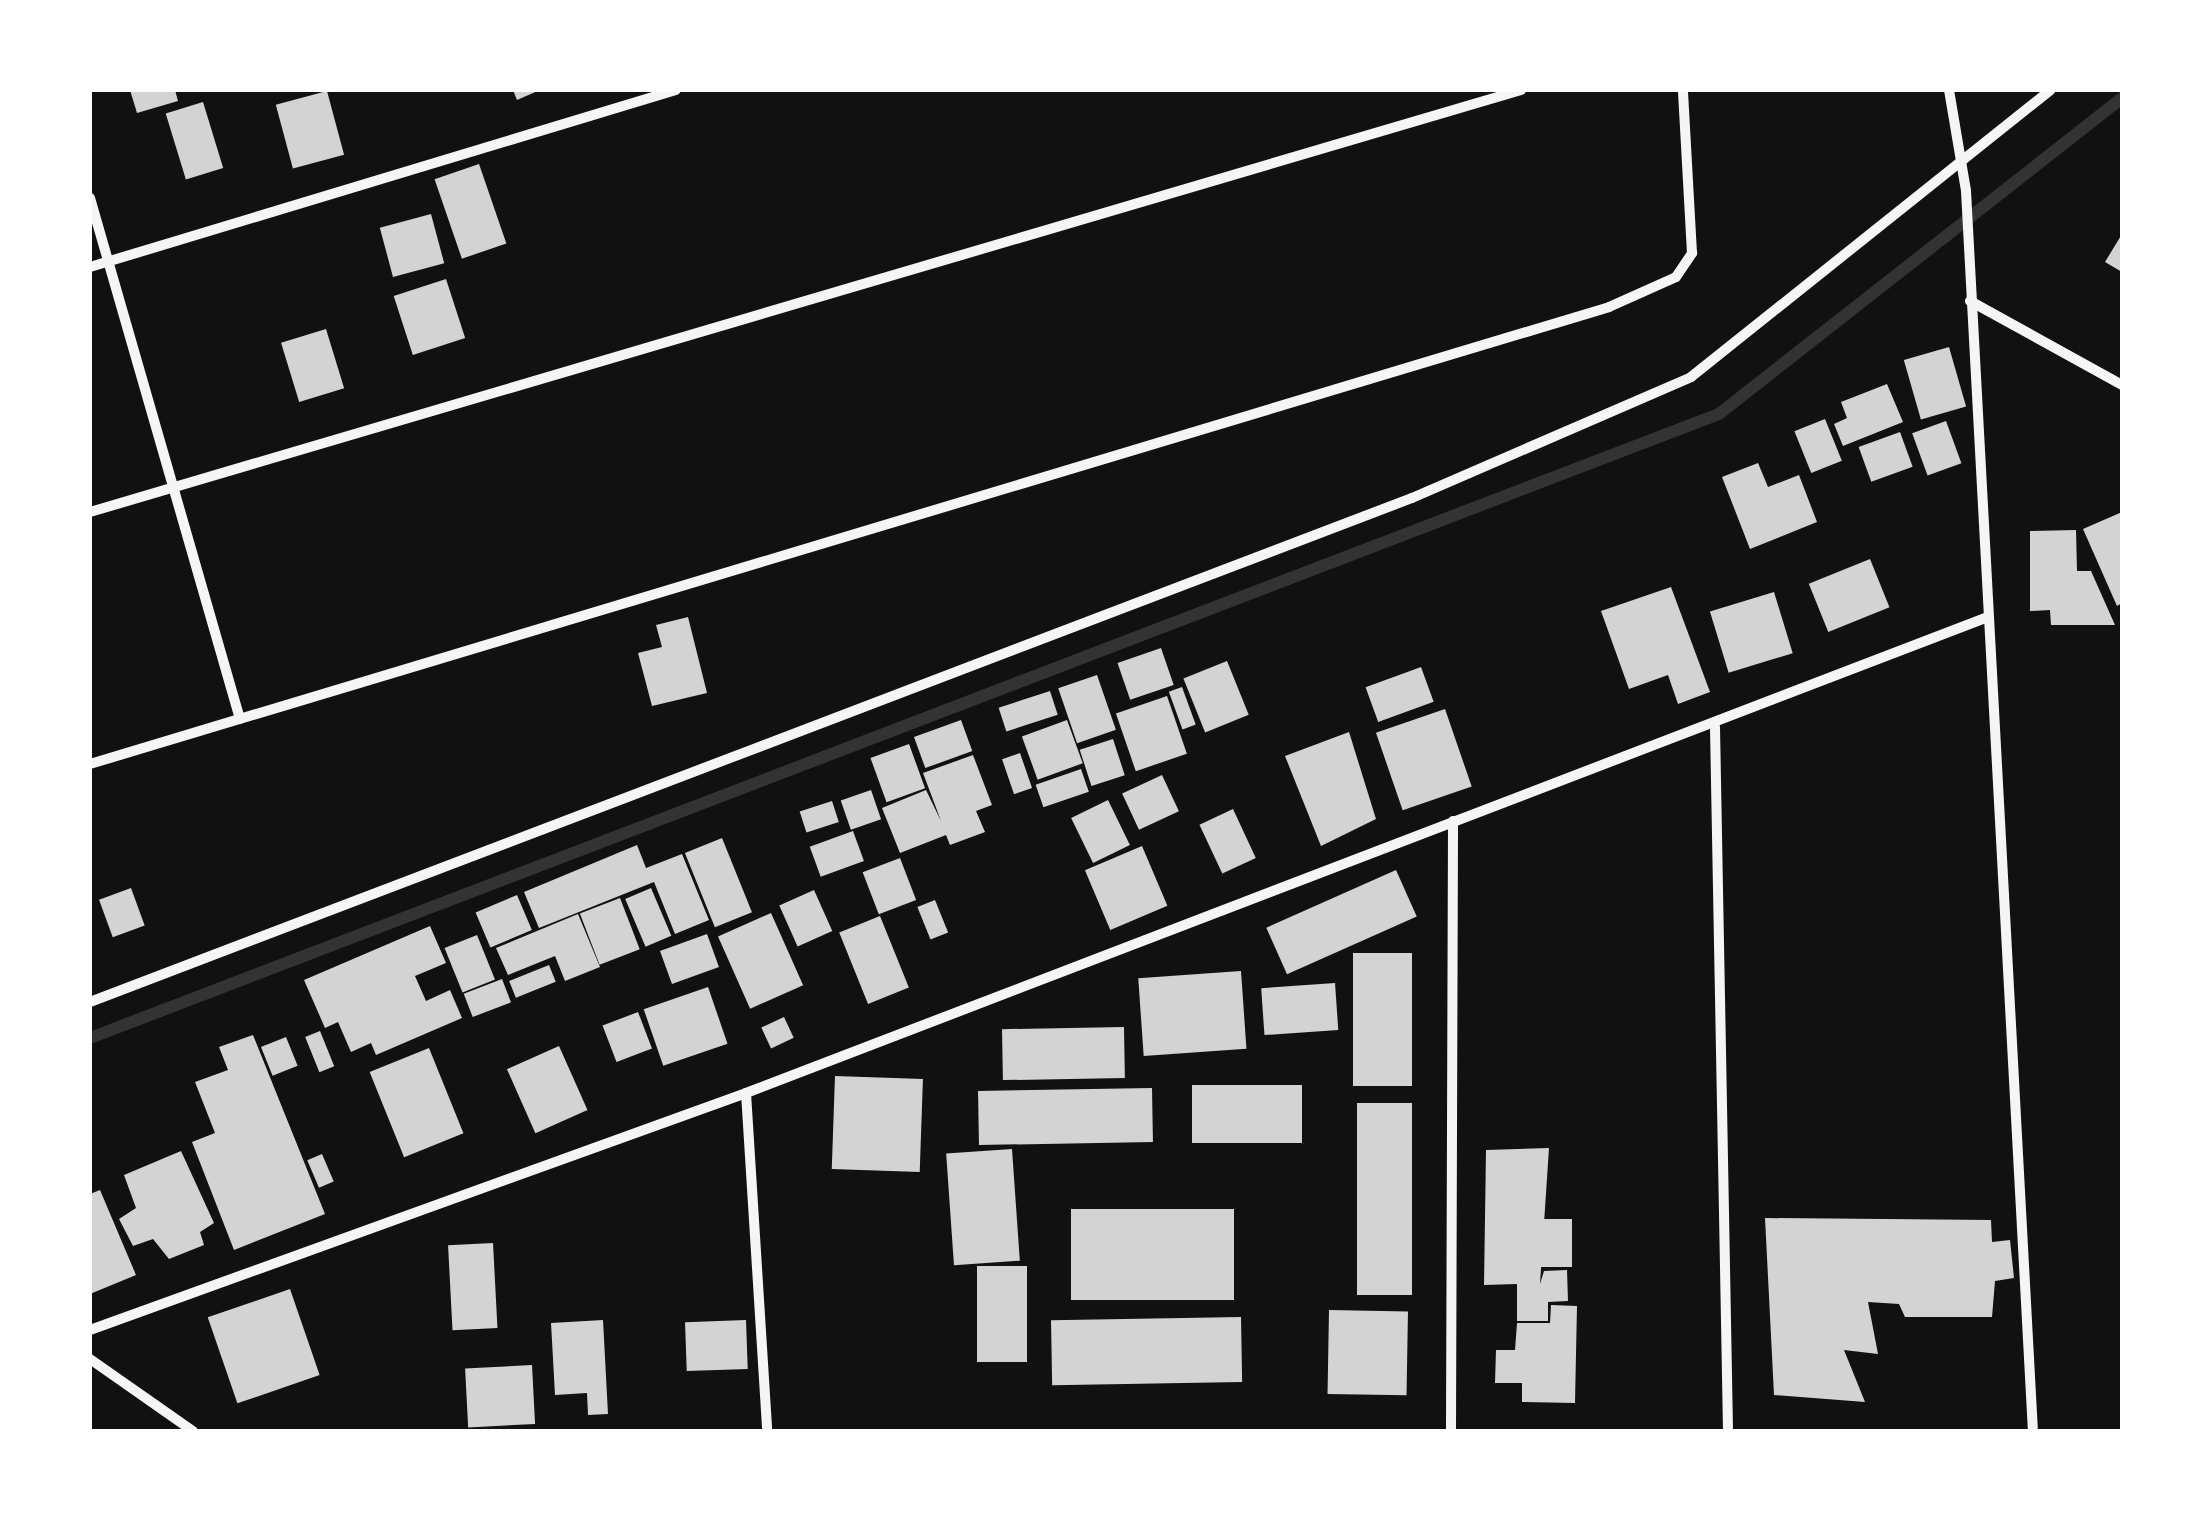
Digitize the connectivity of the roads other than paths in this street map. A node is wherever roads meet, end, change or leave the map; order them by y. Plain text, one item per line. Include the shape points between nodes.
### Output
1 (676, 90) edge
2 (1521, 90) edge
3 (1683, 90) edge
4 (1949, 90) edge
5 (2050, 90) edge
6 (1960, 164) junction
7 (90, 198) edge
8 (109, 261) junction
9 (90, 267) edge
10 (1970, 302) junction
11 (2122, 384) edge
12 (172, 488) junction
13 (90, 512) edge
14 (1988, 617) junction
15 (240, 719) junction
16 (1715, 727) junction
17 (90, 764) edge
18 (1452, 821) junction
19 (90, 1002) edge
20 (746, 1093) junction
21 (90, 1330) edge
22 (90, 1359) edge
23 (193, 1431) edge
24 (767, 1431) edge
25 (1450, 1431) edge
26 (1728, 1431) edge
27 (2033, 1431) edge

1 - 8 street
2 - 12 street
3 - 15 street via 1692,253 1676,277 1609,307
4 - 6 street
5 - 6 street
6 - 10 street
6 - 19 street via 1691,377 1412,498
7 - 8 street
8 - 9 street
8 - 12 street
10 - 11 street
10 - 14 street
12 - 13 street
12 - 15 street
14 - 16 street
14 - 27 street
15 - 17 street
16 - 18 street
16 - 26 street
18 - 20 street
18 - 25 street
20 - 21 street
20 - 24 street
22 - 23 street

